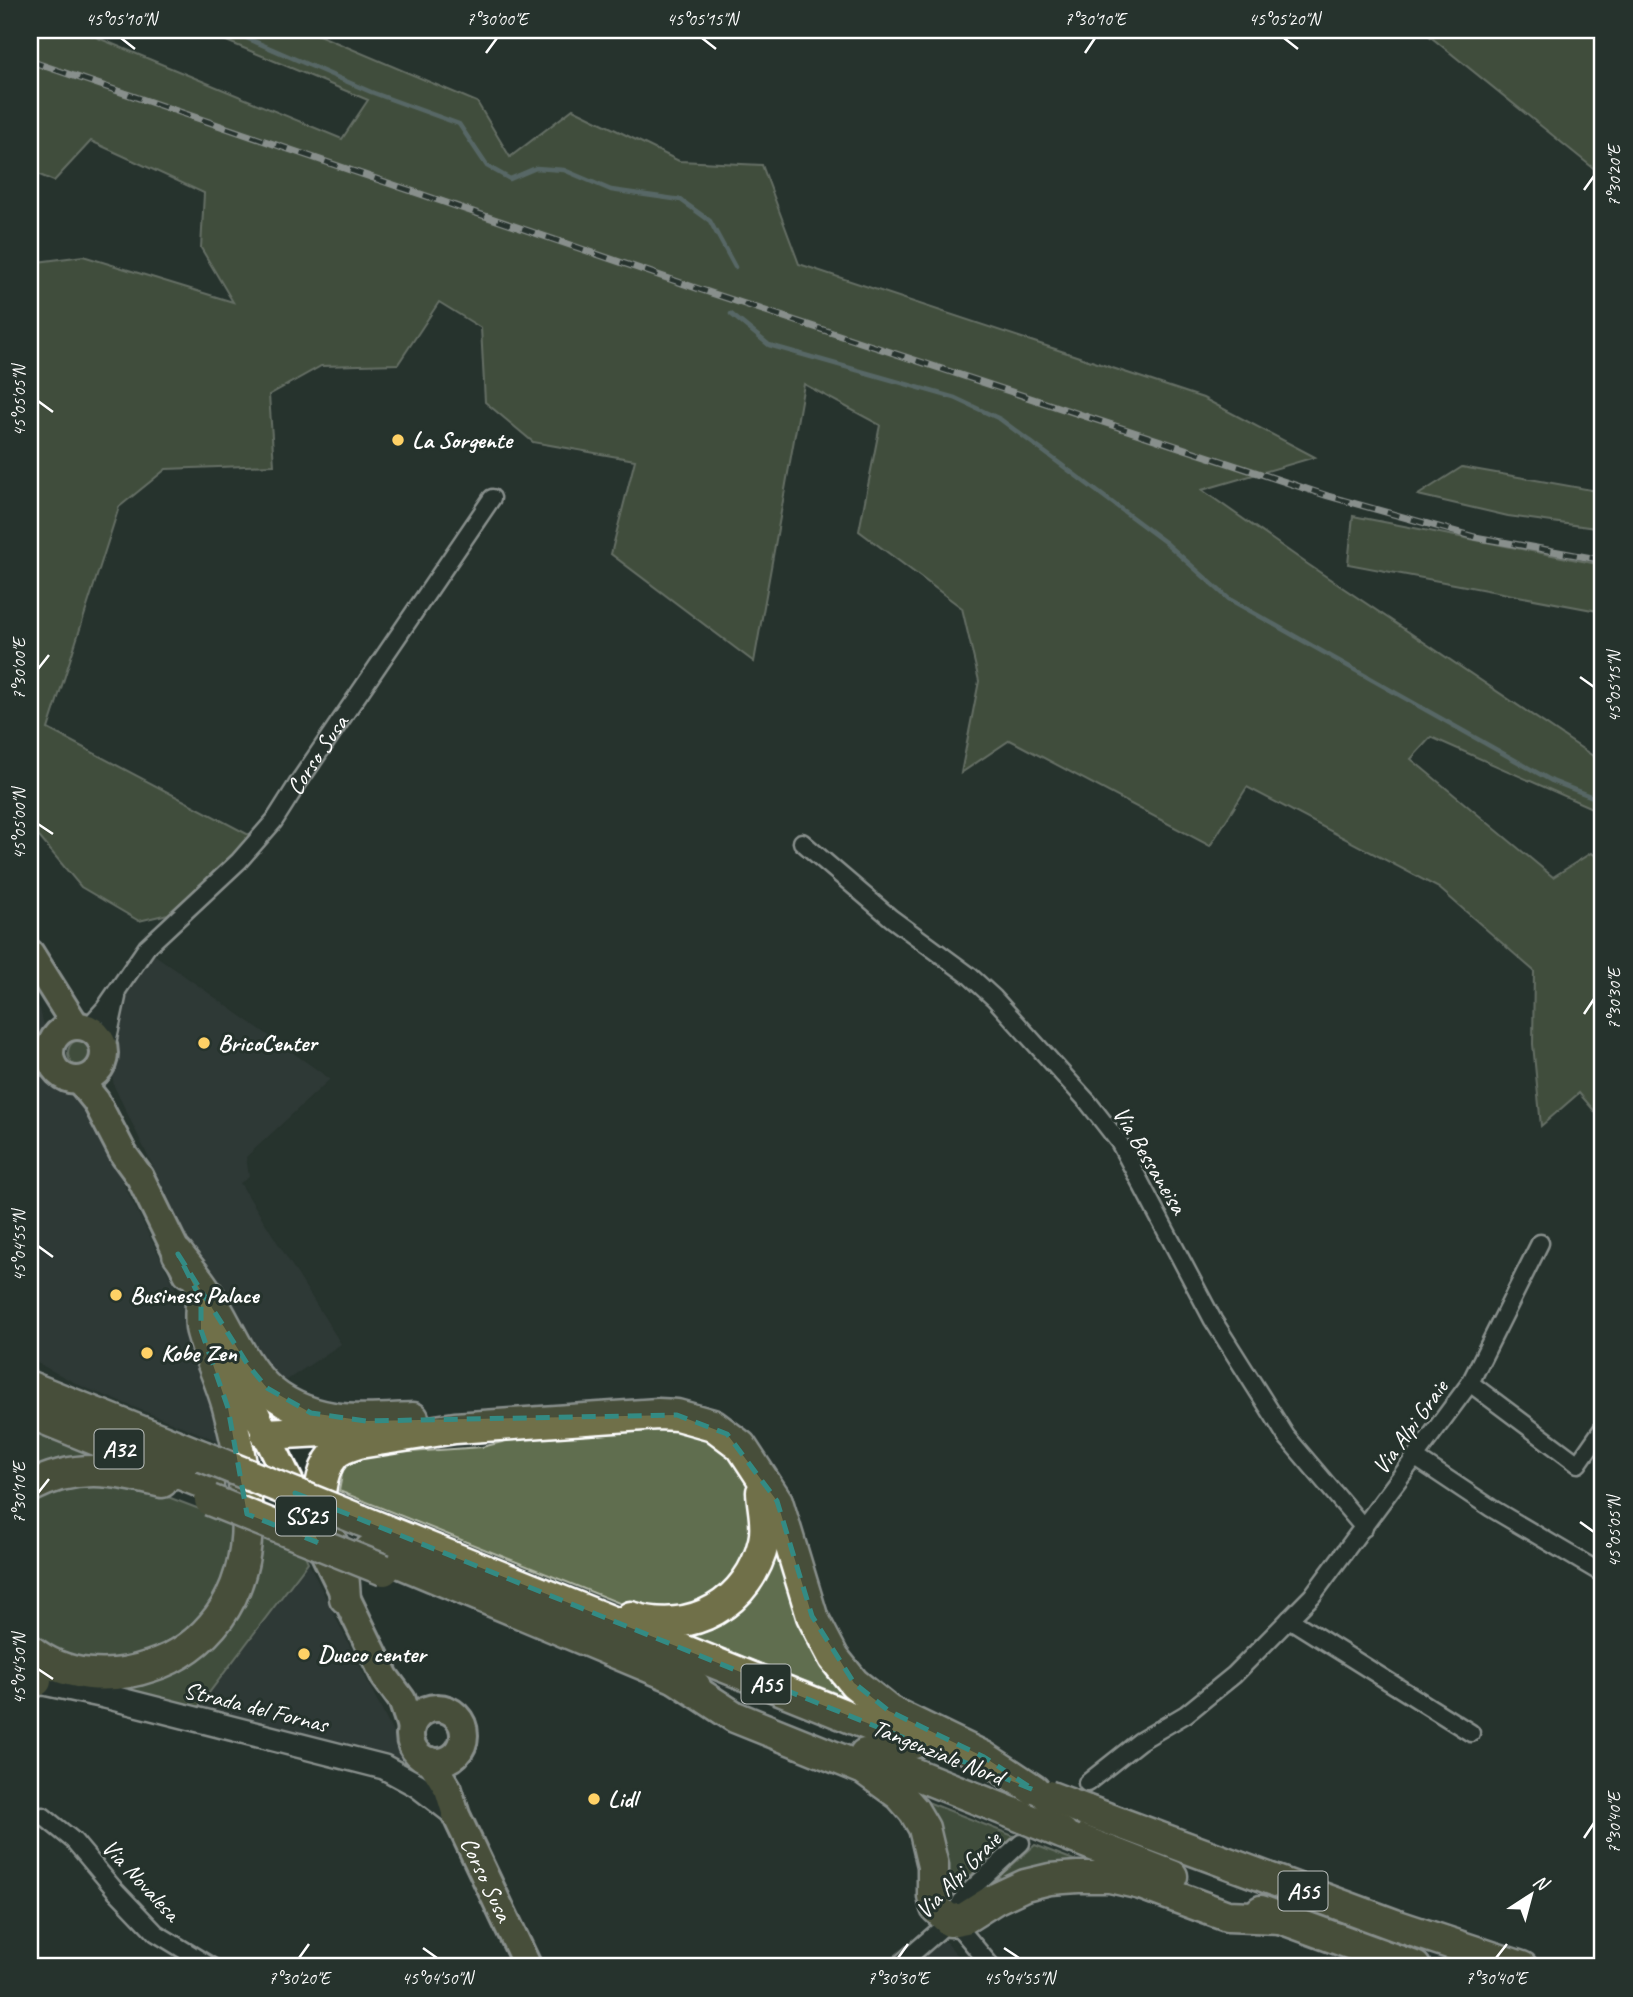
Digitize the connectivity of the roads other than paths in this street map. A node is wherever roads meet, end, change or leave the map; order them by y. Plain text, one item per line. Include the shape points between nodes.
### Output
1 (492, 498) dead end
2 (803, 842) dead end
3 (30, 955) edge
4 (119, 990) junction
5 (73, 1030) junction
6 (95, 1067) junction
7 (1540, 1243) dead end
8 (178, 1254) junction
9 (201, 1300) junction
10 (1470, 1382) junction
11 (30, 1387) edge
12 (30, 1413) edge
13 (568, 1420) junction
14 (455, 1428) junction
15 (1603, 1429) edge
16 (266, 1434) junction
17 (1416, 1458) junction
18 (760, 1477) junction
19 (30, 1487) edge
20 (209, 1492) junction
21 (360, 1520) joint
22 (1364, 1528) junction
23 (377, 1560) joint
24 (485, 1571) junction
25 (1603, 1574) edge
26 (345, 1598) junction
27 (1289, 1619) junction
28 (30, 1650) edge
29 (677, 1679) junction
30 (32, 1680) edge
31 (420, 1718) junction
32 (1471, 1733) dead end
33 (442, 1758) junction
34 (1041, 1793) junction
35 (1086, 1797) junction
36 (456, 1815) junction
37 (43, 1816) dead end
38 (1023, 1830) junction
39 (1280, 1918) junction
40 (950, 1921) junction
41 (212, 1967) edge
42 (528, 1967) edge
43 (897, 1967) edge
44 (992, 1967) edge
45 (1415, 1967) edge
46 (1522, 1967) edge

1 - 4 street, Corso Susa via 274,821 239,862 148,947
2 - 22 street, Via Bessaneisa via 891,918 978,983 1087,1101 1119,1142 1213,1320 1286,1436
3 - 5 main road, SS25
4 - 5 street, Corso Susa
4 - 6 street, Corso Susa
5 - 6 main road, SS25 via 99,1037
5 - 6 main road, SS25 via 51,1049 53,1065 63,1076
6 - 8 main road, SS25 via 96,1101
7 - 10 street, Via Alpi Graie
8 - 9 main road, SS25
8 - 13 highway via 248,1365 267,1388 290,1405 335,1418 366,1420 457,1415
9 - 16 main road, SS25
9 - 28 highway via 201,1330 228,1408 248,1521 236,1589 211,1628 195,1643 153,1666 108,1676 83,1673 58,1666
10 - 15 street via 1578,1464
10 - 17 street, Via Alpi Graie
11 - 21 highway, A32, bridge
12 - 20 highway, A32
13 - 14 highway
13 - 18 highway via 658,1414 696,1419 713,1425 740,1446
14 - 16 highway
14 - 26 highway via 359,1443 334,1455 321,1487 320,1507 341,1564
16 - 26 main road, SS25
17 - 22 street, Via Alpi Graie
17 - 25 street
18 - 24 highway via 766,1525 758,1559 733,1595 698,1619 646,1621 528,1576
18 - 34 highway via 777,1501 821,1636 854,1683 889,1711 984,1757
19 - 20 highway via 49,1477 99,1471
20 - 23 highway, A32
21 - 24 highway, Tangenziale Nord / A55
22 - 27 street, Via Alpi Graie
23 - 29 highway, Tangenziale Nord / A55 via 447,1583
24 - 34 highway, Tangenziale Nord / A55
26 - 31 main road, SS25 via 385,1678
27 - 32 street
27 - 35 street, Via Alpi Graie via 1224,1683 1186,1714 1140,1741
29 - 38 highway, Tangenziale Nord / A55
29 - 40 highway via 735,1717 864,1769 900,1795 924,1828 936,1908
30 - 36 street, Strada del Fornas via 384,1767
31 - 33 main road via 412,1744 423,1758
31 - 33 main road, SS25 via 446,1709 461,1723 464,1738 460,1748
33 - 36 main road, Corso Susa
34 - 35 highway, Tangenziale Nord / A55, bridge
35 - 46 highway, Tangenziale Nord / A55 via 1395,1925
36 - 42 main road, Corso Susa
37 - 41 street, Via Novalesa via 74,1841 156,1933
38 - 39 highway, Tangenziale Nord / A55, bridge via 1062,1833
38 - 40 street, Via Alpi Graie via 965,1895
39 - 40 highway via 1227,1916 1142,1884 1078,1877 1025,1885 965,1918
39 - 45 highway, Tangenziale Nord / A55
40 - 43 street, Via Alpi Graie
40 - 44 street

